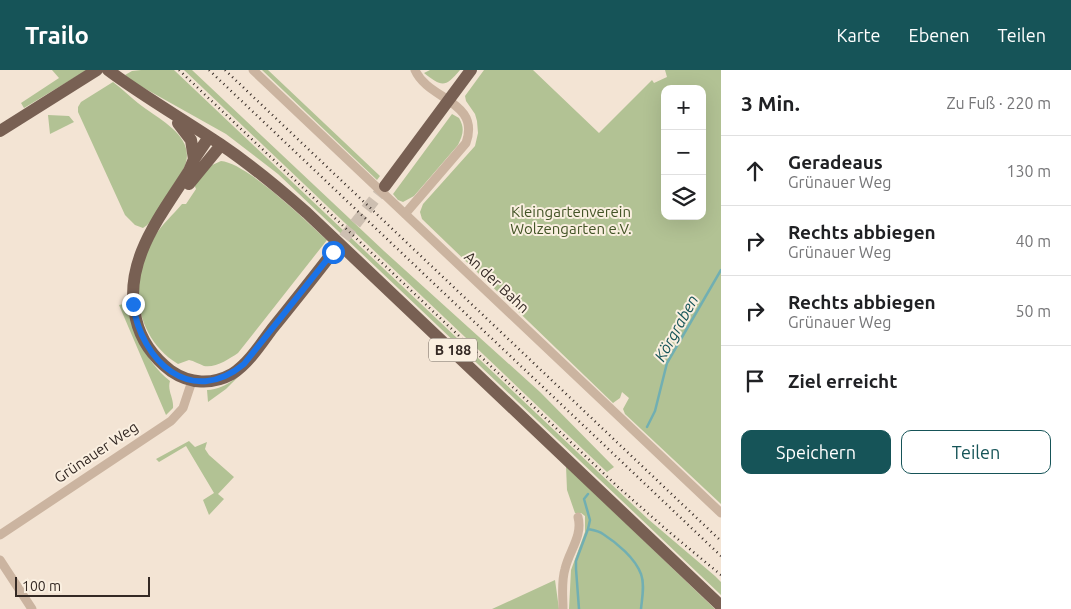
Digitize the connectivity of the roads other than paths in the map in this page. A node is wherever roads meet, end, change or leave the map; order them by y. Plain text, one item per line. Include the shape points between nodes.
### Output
1 (97, 70) edge
2 (108, 70) edge
3 (253, 70) edge
4 (415, 70) edge
5 (471, 70) edge
6 (449, 100) junction
7 (170, 114) junction
8 (0, 131) edge
9 (209, 137) junction
10 (221, 145) junction
11 (194, 159) junction
12 (385, 186) tunnel mouth
13 (405, 214) junction
14 (156, 224) junction
15 (333, 252) tunnel mouth
16 (192, 380) junction
17 (721, 513) edge
18 (578, 517) dead end
19 (0, 534) edge
20 (0, 560) edge
21 (721, 606) edge
22 (32, 609) edge
23 (563, 609) edge

1 - 8 main road
2 - 7 main road, B 188
3 - 13 street, An der Bahn
4 - 6 street via 424,85
5 - 6 main road
6 - 12 main road
6 - 13 street via 467,120 470,130 466,143
7 - 9 main road, B 188
7 - 11 main road via 191,140
9 - 10 main road, B 188
9 - 11 main road
10 - 14 main road
10 - 21 main road, B 188 via 307,213
11 - 14 main road
13 - 17 street, An der Bahn
14 - 16 main road via 140,253 133,280 137,324 146,345 162,364
15 - 16 main road via 244,364 222,378 208,382
16 - 19 street, Grünauer Weg via 183,408 171,421
18 - 23 street via 580,532 563,581
20 - 22 street

